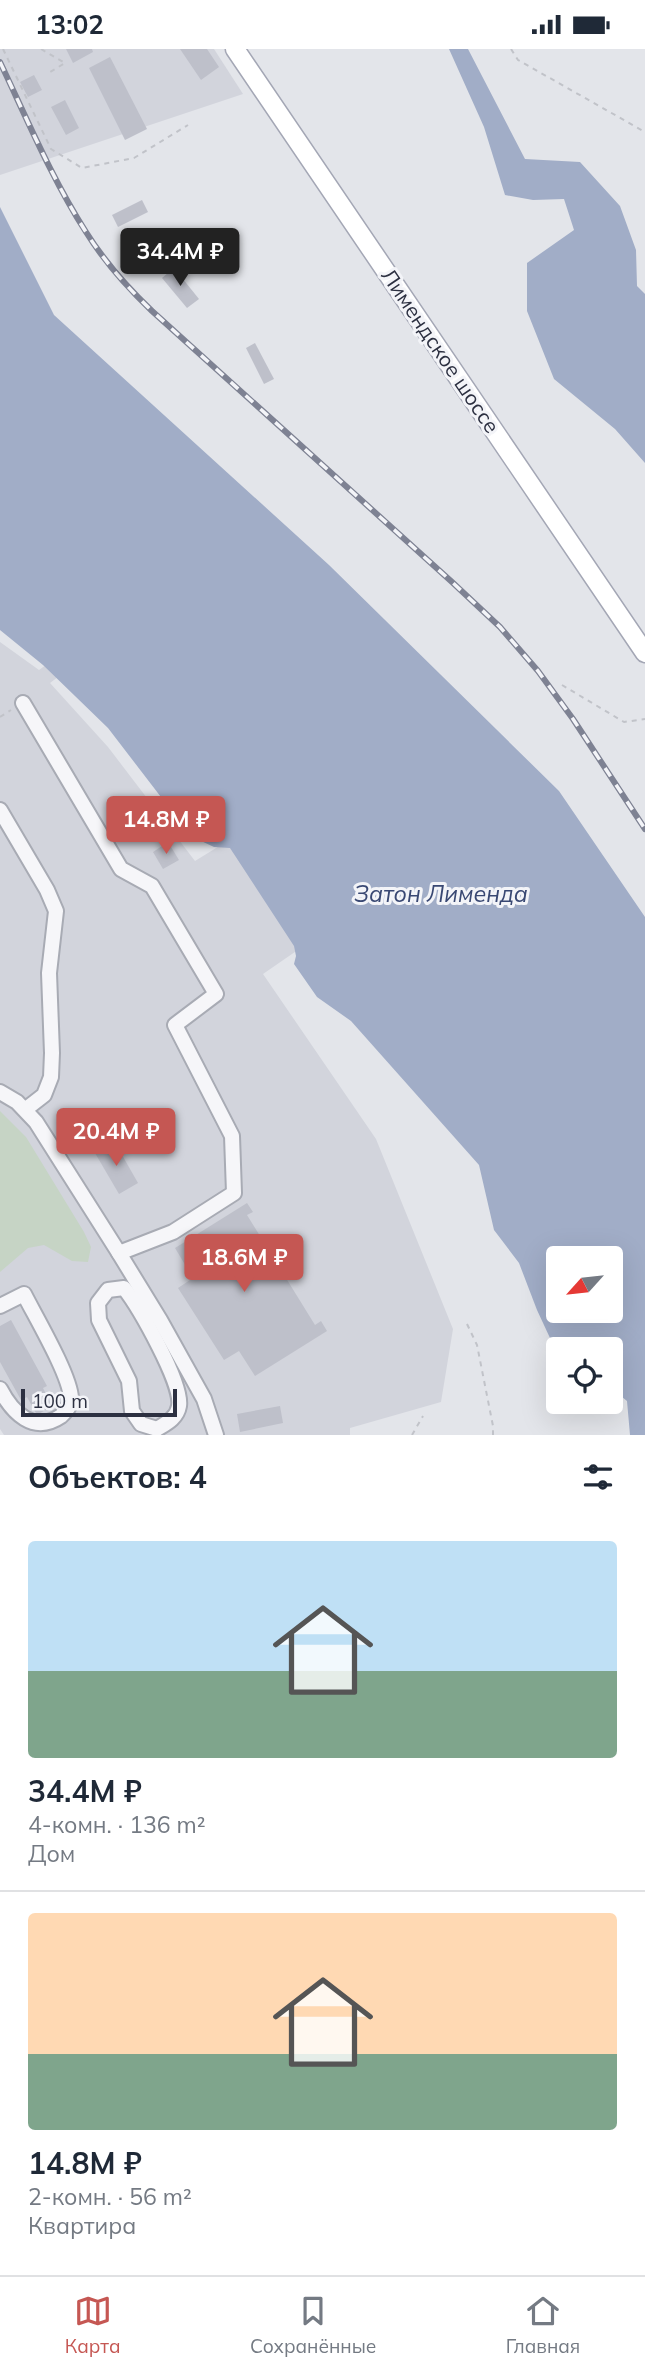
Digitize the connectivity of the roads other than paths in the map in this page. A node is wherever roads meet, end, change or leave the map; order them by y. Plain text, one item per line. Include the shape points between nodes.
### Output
1 (235, 49) edge
2 (645, 653) edge
3 (23, 703) dead end
4 (0, 810) edge
5 (0, 1092) edge
6 (26, 1109) junction
7 (119, 1253) junction
8 (0, 1307) edge
9 (0, 1389) edge
10 (132, 1412) joint
11 (216, 1435) edge

1 - 2 main road, Лимендское шоссе
3 - 7 lane via 121,869 152,886 216,993 175,1025 232,1136 234,1193 173,1232
4 - 6 lane via 56,911 48,973 51,1077 44,1095
5 - 6 lane
6 - 7 lane
7 - 11 lane via 204,1399
8 - 9 lane via 24,1294 61,1369 70,1403 52,1423 38,1427 18,1417
10 - 10 lane via 141,1424 157,1429 172,1420 179,1407 178,1390 134,1301 124,1289 108,1290 98,1303 99,1320 129,1381

